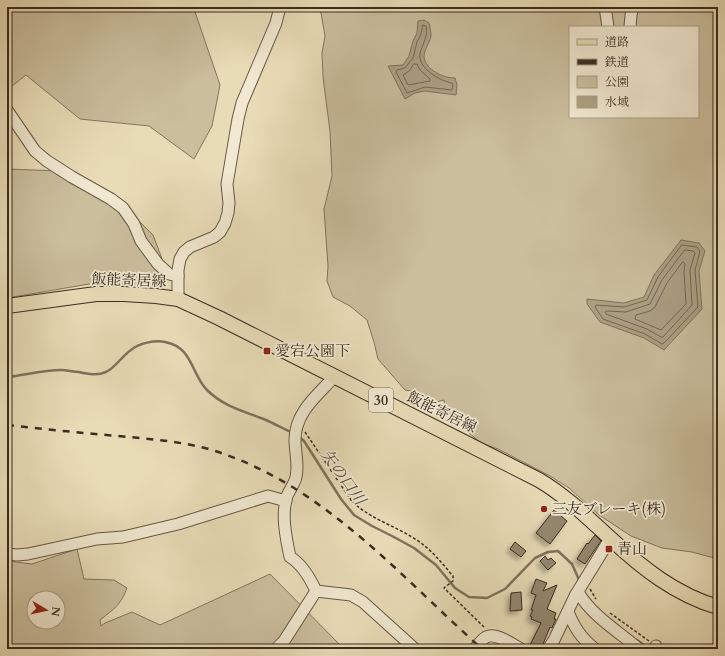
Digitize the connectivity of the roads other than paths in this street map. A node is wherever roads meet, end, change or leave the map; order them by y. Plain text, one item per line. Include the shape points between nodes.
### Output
1 (280, 7) edge
2 (605, 7) edge
3 (633, 7) edge
4 (608, 26) edge
5 (630, 26) edge
6 (7, 110) edge
7 (178, 276) junction
8 (178, 299) junction
9 (7, 306) edge
10 (334, 377) junction
11 (286, 501) junction
12 (610, 539) junction
13 (7, 554) edge
14 (316, 591) junction
15 (578, 591) junction
16 (718, 607) edge
17 (568, 612) junction
18 (276, 649) edge
19 (415, 649) edge
20 (475, 649) edge
21 (521, 649) edge
22 (548, 649) edge
23 (595, 649) edge
24 (639, 649) edge

1 - 7 street via 276,23 242,103 227,184 229,203 225,223 214,237 190,246 184,252 180,259
2 - 4 street
3 - 5 street
6 - 7 street via 35,151 123,208 141,241 158,264 169,274
7 - 8 street
8 - 9 main road, 飯能寄居線 / 30 via 96,294
8 - 10 main road, 飯能寄居線 / 30
10 - 11 street via 304,408 296,430 297,475
10 - 12 main road, 飯能寄居線 / 30 via 555,489
11 - 13 street via 268,496 178,524 123,537 98,539 28,554
11 - 14 street via 285,536 290,557 296,560
12 - 15 street
12 - 16 main road, 飯能寄居線 / 30 via 662,581 691,598
14 - 18 street via 284,641
14 - 19 street via 351,595 363,602
15 - 17 street
15 - 24 street via 592,611
17 - 22 street
17 - 23 street via 583,640
20 - 21 street via 484,638 493,636

